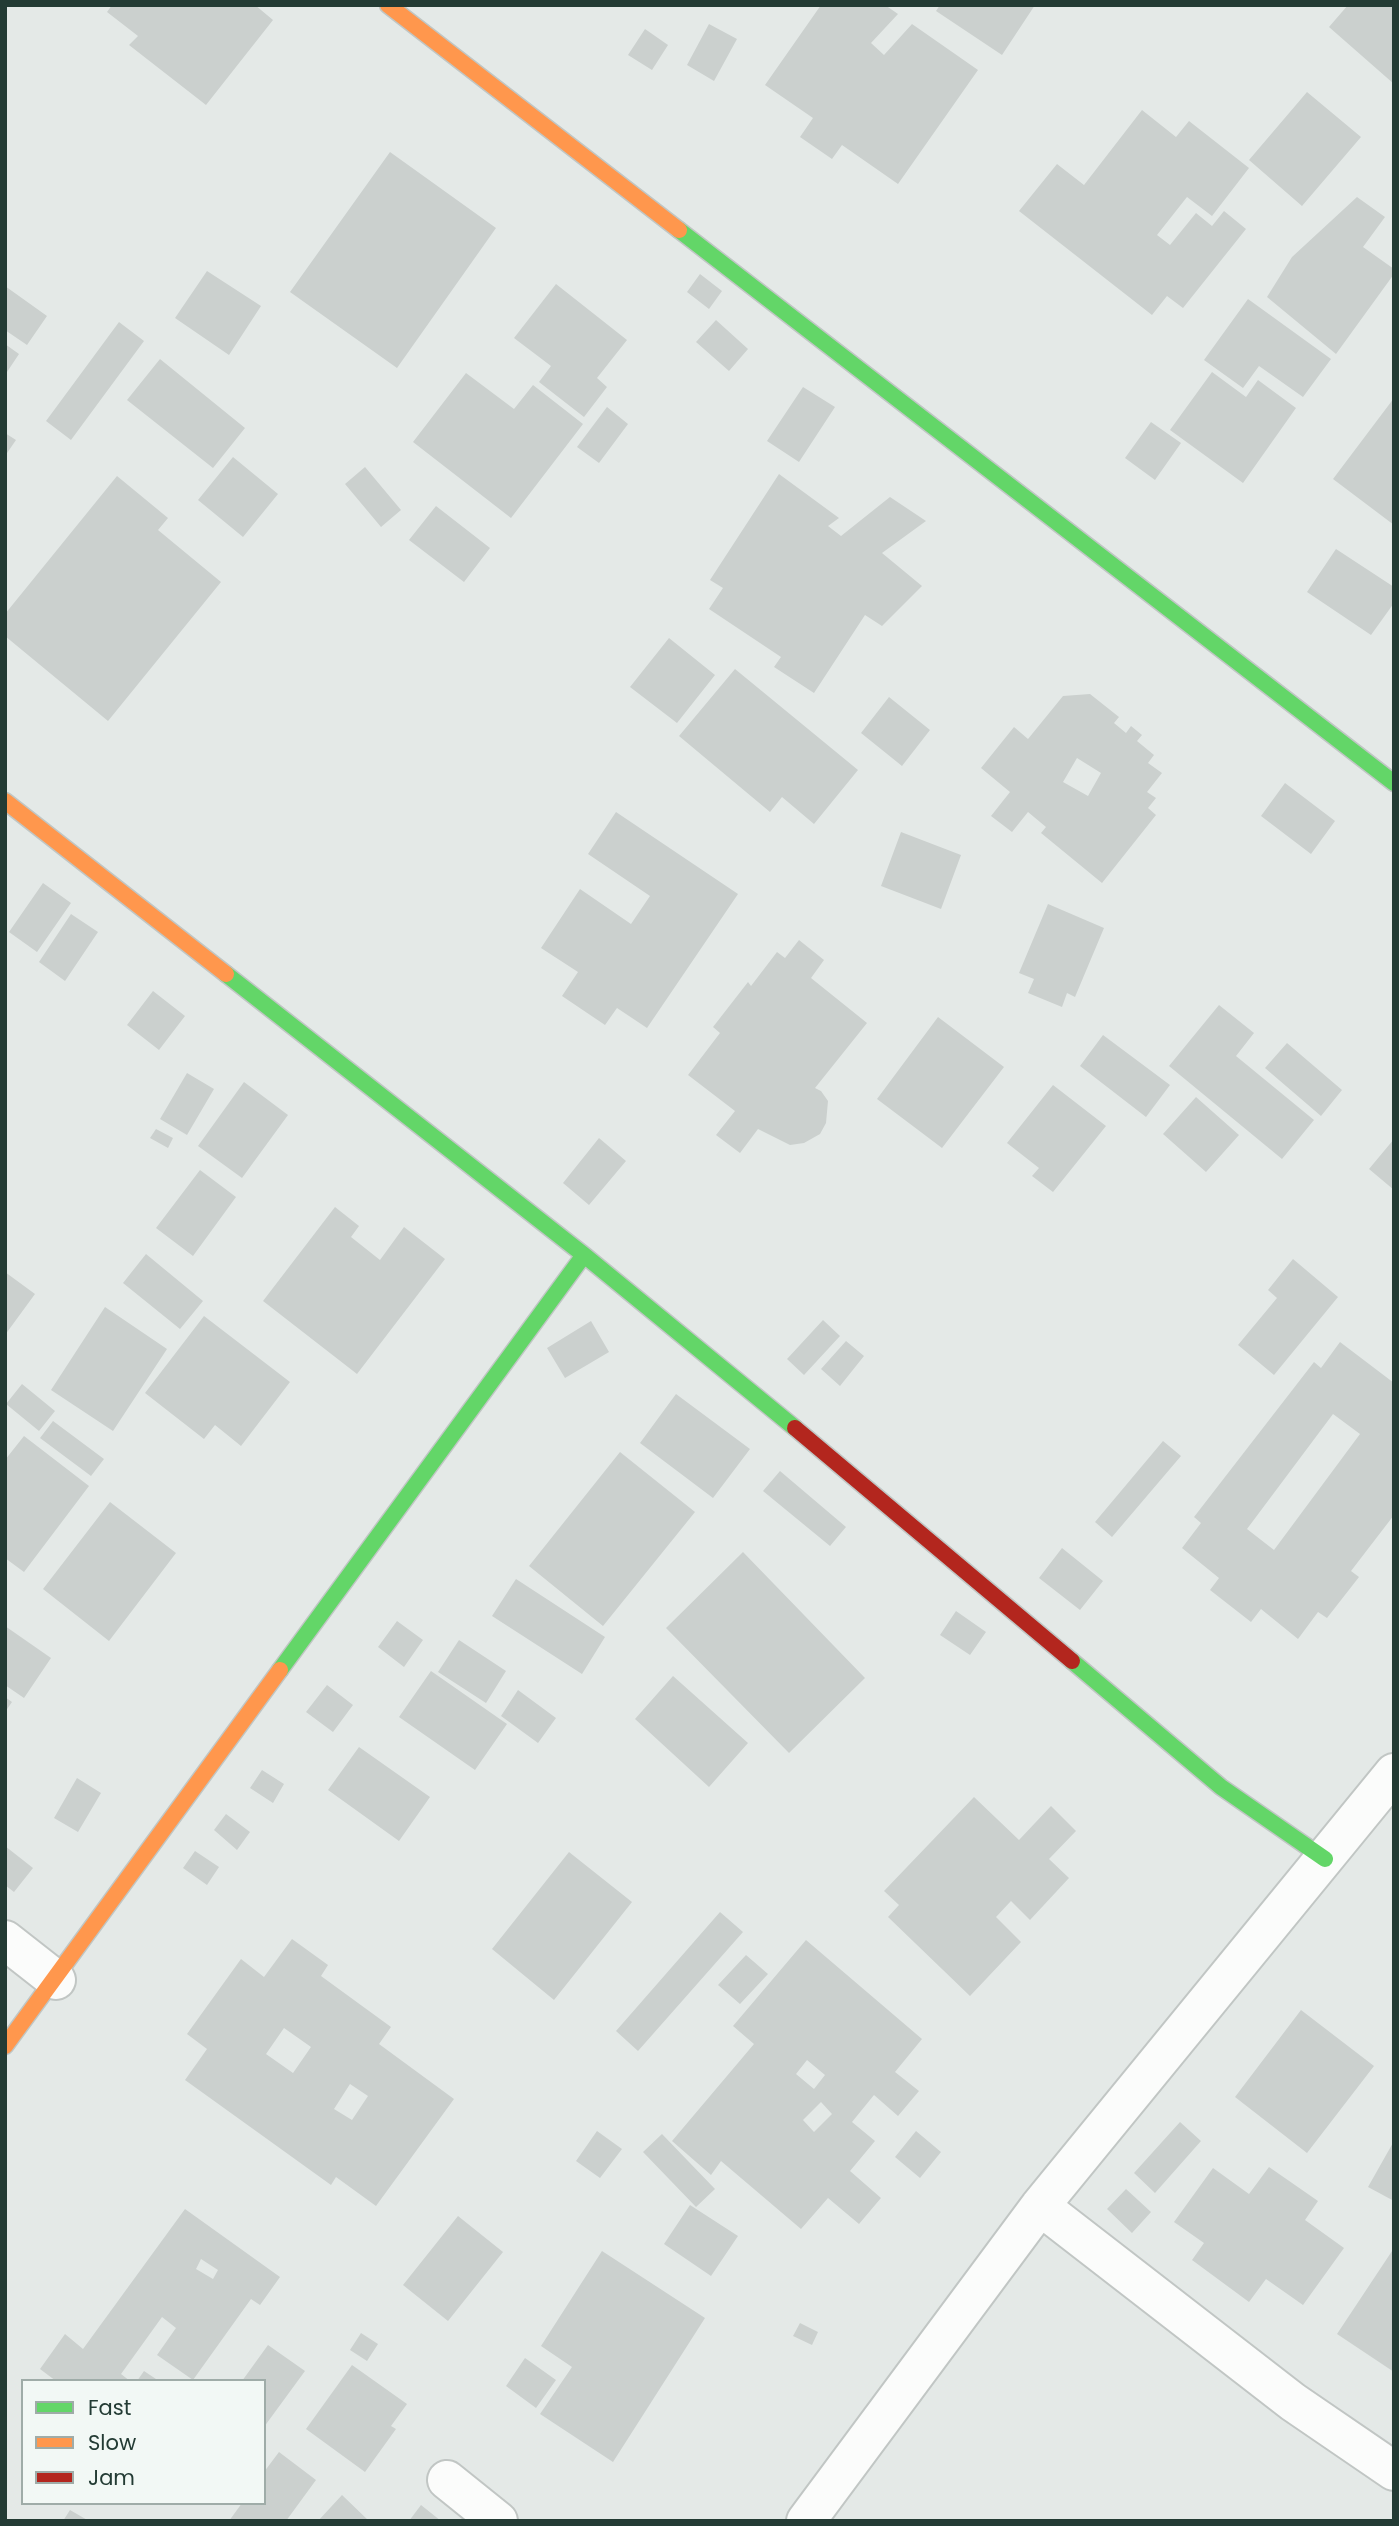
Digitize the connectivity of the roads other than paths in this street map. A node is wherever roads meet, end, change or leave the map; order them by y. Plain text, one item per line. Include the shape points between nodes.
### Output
1 (388, 5) edge
2 (1394, 783) edge
3 (5, 801) edge
4 (584, 1255) junction
5 (1394, 1773) edge
6 (1325, 1859) junction
7 (5, 1940) edge
8 (56, 1980) junction
9 (5, 2046) edge
10 (1040, 2206) junction
11 (1394, 2471) edge
12 (447, 2480) dead end
13 (498, 2521) edge
14 (806, 2521) edge

1 - 2 street
3 - 4 street
4 - 6 street via 1221,1787
4 - 8 street
5 - 6 street
6 - 10 street
7 - 8 street
8 - 9 street
10 - 11 street via 1293,2402
10 - 14 street
12 - 13 street

